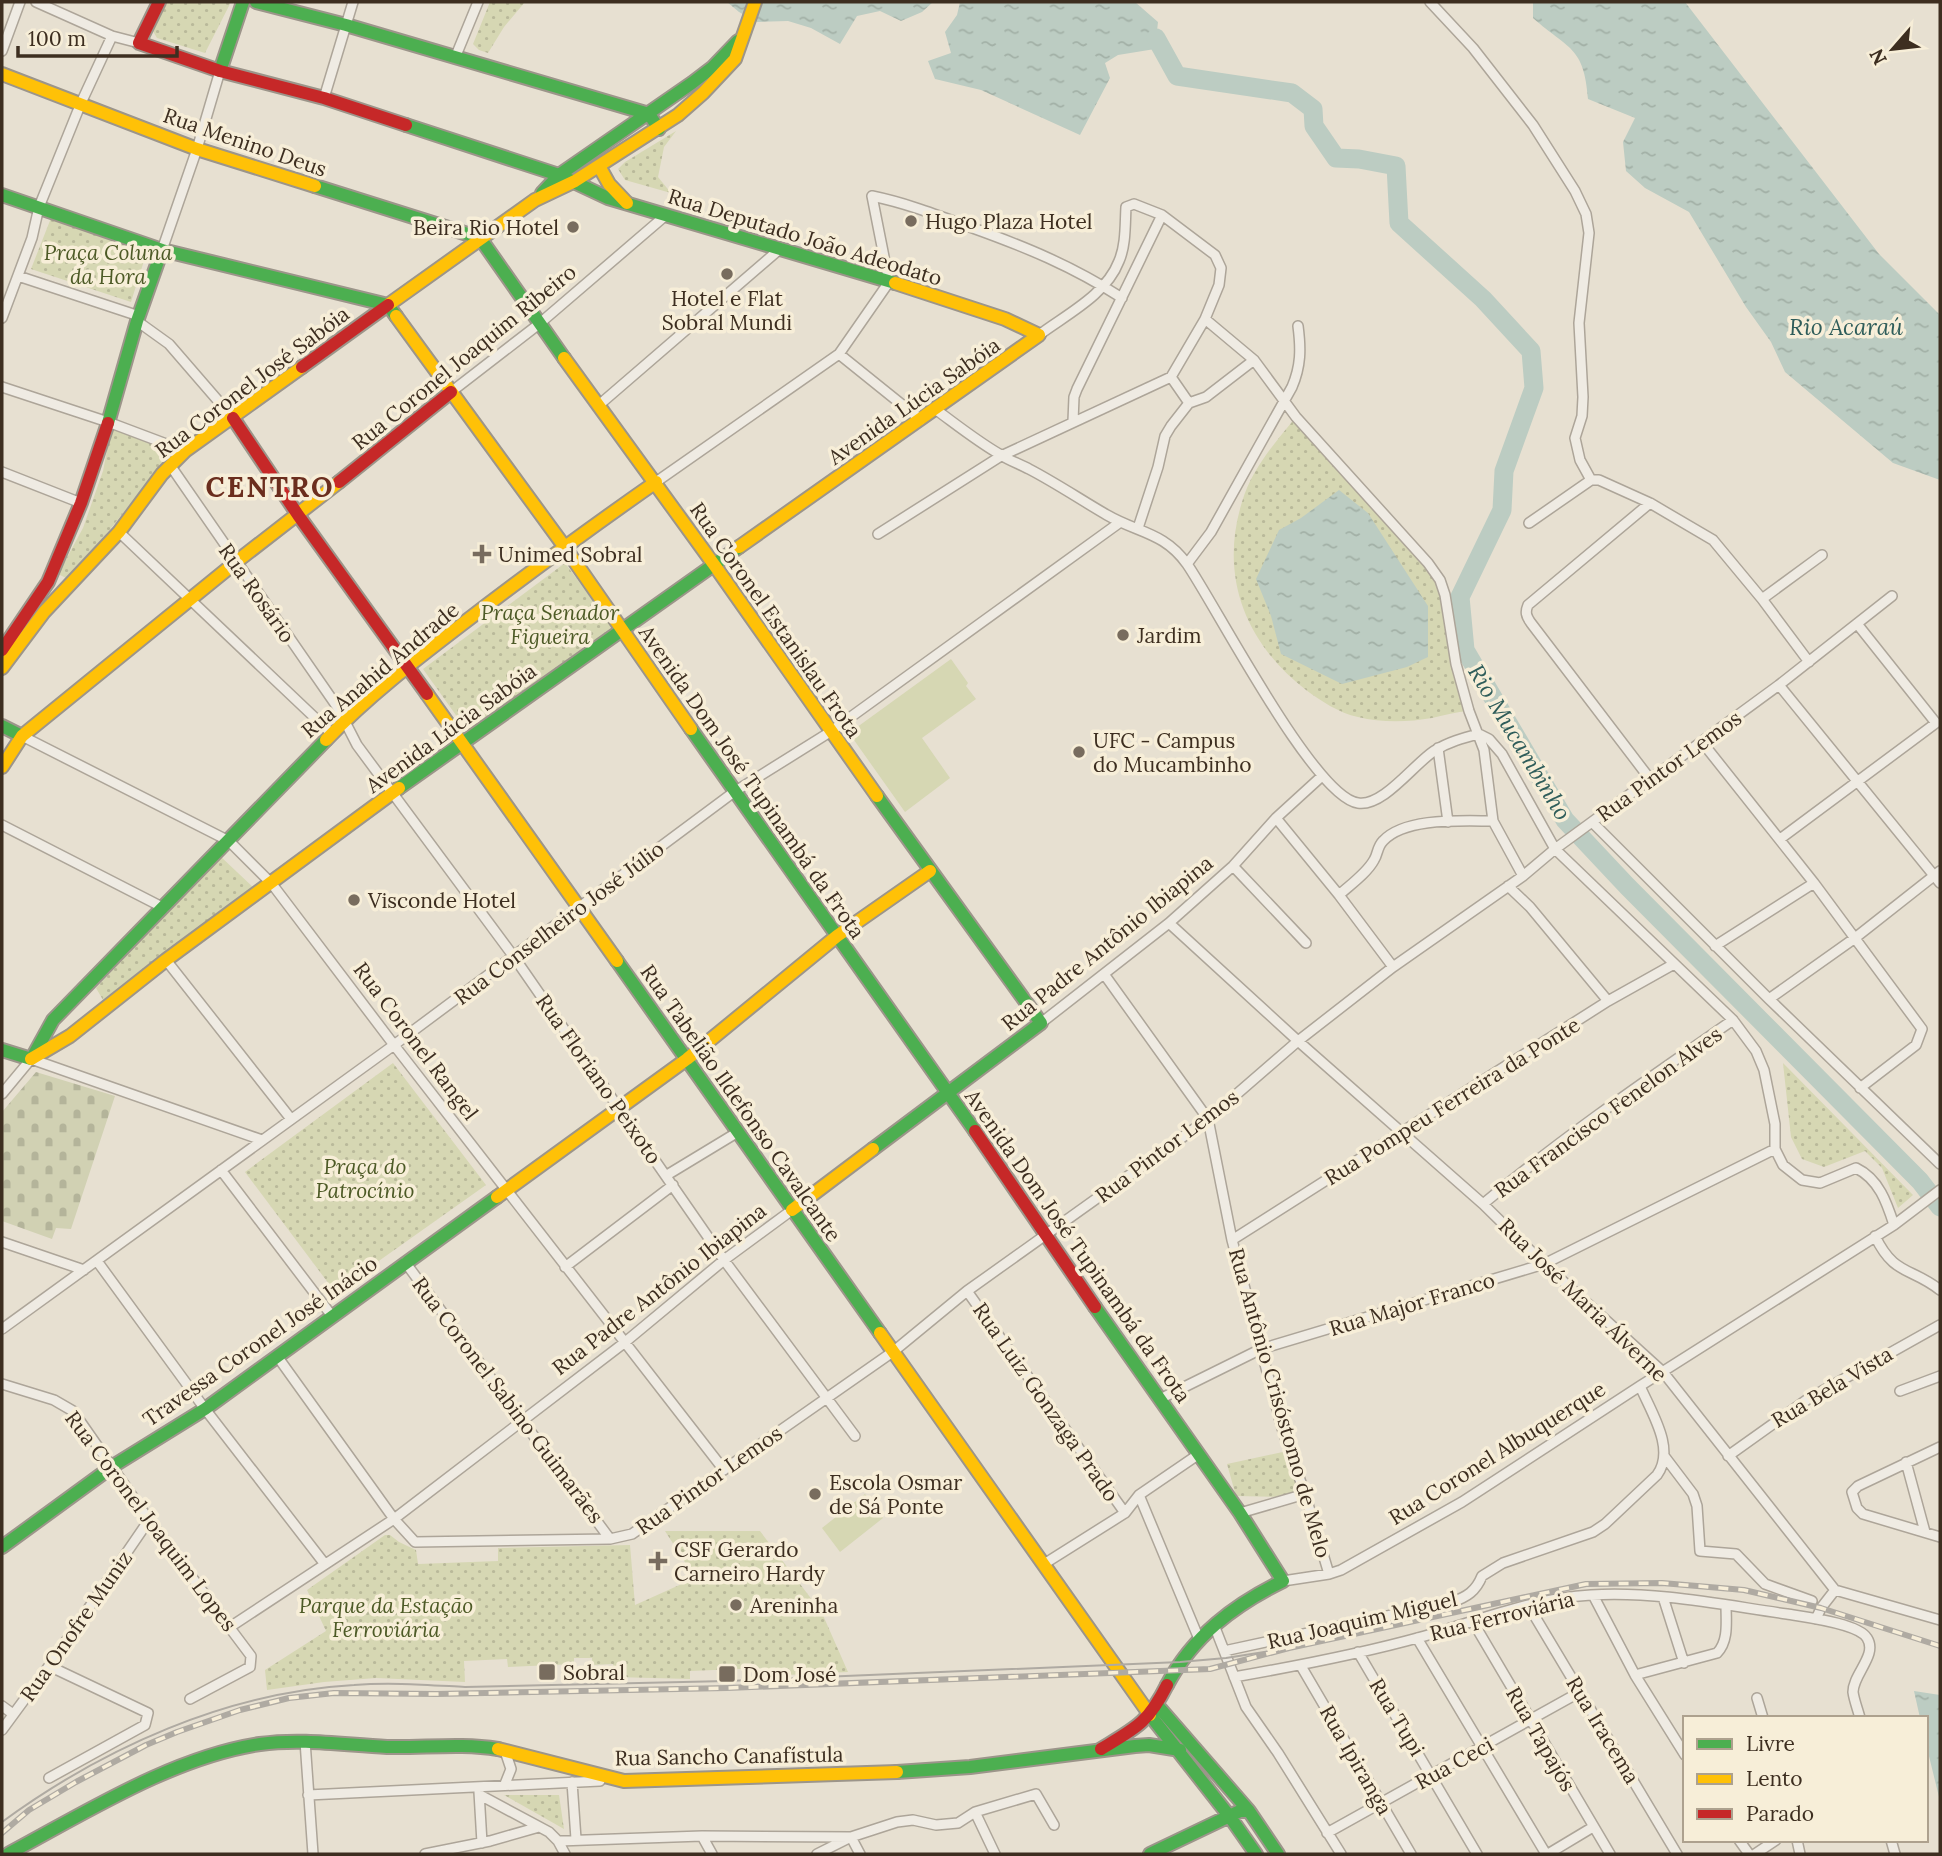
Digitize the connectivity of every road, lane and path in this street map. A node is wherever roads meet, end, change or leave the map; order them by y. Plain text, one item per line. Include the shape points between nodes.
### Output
1 (20, 2) edge
2 (36, 2) edge
3 (159, 2) edge
4 (243, 2) edge
5 (256, 2) edge
6 (354, 2) edge
7 (478, 2) edge
8 (755, 2) edge
9 (1430, 2) edge
10 (346, 24) junction
11 (746, 32) junction
12 (111, 36) junction
13 (139, 43) junction
14 (2, 51) edge
15 (455, 58) junction
16 (220, 71) junction
17 (2, 74) edge
18 (324, 98) junction
19 (81, 103) junction
20 (649, 114) junction
21 (659, 129) junction
22 (197, 149) junction
23 (599, 166) junction
24 (559, 176) junction
25 (575, 181) junction
26 (2, 195) edge
27 (536, 200) junction
28 (627, 203) junction
29 (39, 207) junction
30 (666, 215) junction
31 (1163, 215) junction
32 (480, 238) junction
33 (782, 248) junction
34 (162, 250) junction
35 (18, 276) junction
36 (889, 282) junction
37 (1104, 287) junction
38 (1122, 298) junction
39 (388, 304) junction
40 (2, 318) edge
41 (138, 319) junction
42 (1205, 319) junction
43 (539, 324) junction
44 (1298, 326) dead end
45 (1040, 335) junction
46 (839, 354) junction
47 (1254, 360) junction
48 (1171, 377) junction
49 (2, 387) edge
50 (451, 391) junction
51 (1284, 400) junction
52 (1189, 403) junction
53 (599, 405) junction
54 (935, 409) junction
55 (233, 418) junction
56 (920, 420) junction
57 (1073, 421) junction
58 (108, 422) junction
59 (185, 451) junction
60 (1001, 456) junction
61 (170, 465) junction
62 (2, 472) edge
63 (1591, 480) junction
64 (656, 482) junction
65 (81, 503) junction
66 (1650, 503) junction
67 (298, 515) junction
68 (1119, 523) junction
69 (1529, 523) dead end
70 (1138, 528) junction
71 (119, 532) junction
72 (878, 534) dead end
73 (564, 546) junction
74 (1822, 555) dead end
75 (236, 562) junction
76 (1187, 564) junction
77 (715, 566) junction
78 (1892, 596) dead end
79 (190, 599) junction
80 (1762, 599) junction
81 (1858, 625) junction
82 (621, 629) junction
83 (2, 650) edge
84 (1809, 662) junction
85 (407, 667) junction
86 (2, 668) edge
87 (1779, 685) junction
88 (344, 721) junction
89 (1938, 721) edge
90 (2, 726) edge
91 (830, 732) junction
92 (331, 733) junction
93 (1479, 734) junction
94 (22, 736) junction
95 (1702, 742) junction
96 (463, 744) junction
97 (1438, 748) junction
98 (2, 767) edge
99 (1322, 776) junction
100 (1650, 779) junction
101 (1858, 782) junction
102 (734, 792) junction
103 (392, 793) junction
104 (1276, 818) junction
105 (1493, 821) junction
106 (1448, 822) junction
107 (1590, 824) junction
108 (2, 825) edge
109 (1780, 839) junction
110 (229, 841) junction
111 (1555, 849) junction
112 (1233, 866) junction
113 (930, 871) junction
114 (1523, 876) junction
115 (1938, 877) edge
116 (1814, 883) junction
117 (272, 884) junction
118 (1508, 886) junction
119 (1339, 895) junction
120 (164, 908) junction
121 (579, 908) junction
122 (1169, 923) junction
123 (837, 936) junction
124 (1855, 938) junction
125 (1306, 943) dead end
126 (1715, 946) junction
127 (514, 957) junction
128 (166, 960) junction
129 (1674, 964) junction
130 (1393, 967) junction
131 (1104, 974) junction
132 (1769, 999) junction
133 (1608, 1001) junction
134 (53, 1020) junction
135 (1733, 1020) junction
136 (1041, 1023) junction
137 (70, 1036) junction
138 (1298, 1041) junction
139 (394, 1045) junction
140 (2, 1050) edge
141 (31, 1059) junction
142 (687, 1059) junction
143 (1860, 1088) junction
144 (949, 1093) junction
145 (2, 1094) edge
146 (619, 1107) junction
147 (291, 1119) junction
148 (1208, 1119) junction
149 (738, 1132) junction
150 (1402, 1133) junction
151 (262, 1140) junction
152 (1775, 1149) junction
153 (1940, 1164) edge
154 (221, 1170) junction
155 (667, 1175) junction
156 (673, 1185) junction
157 (506, 1189) junction
158 (1940, 1190) edge
159 (1483, 1204) junction
160 (792, 1210) junction
161 (1894, 1225) junction
162 (1046, 1236) junction
163 (1875, 1236) junction
164 (1232, 1240) junction
165 (2, 1242) edge
166 (724, 1260) junction
167 (97, 1261) junction
168 (405, 1262) junction
169 (1544, 1264) junction
170 (565, 1267) junction
171 (84, 1270) junction
172 (1940, 1290) edge
173 (967, 1291) junction
174 (332, 1316) junction
175 (1940, 1325) edge
176 (2, 1329) edge
177 (624, 1343) junction
178 (1261, 1349) junction
179 (894, 1351) junction
180 (277, 1356) junction
181 (1662, 1372) junction
182 (1940, 1376) edge
183 (2, 1384) edge
184 (1640, 1386) junction
185 (1900, 1391) dead end
186 (827, 1398) junction
187 (1160, 1399) junction
188 (205, 1409) junction
189 (523, 1419) junction
190 (855, 1436) dead end
191 (1940, 1447) edge
192 (1199, 1454) junction
193 (1728, 1456) junction
194 (1665, 1457) junction
195 (1906, 1462) junction
196 (113, 1466) junction
197 (724, 1469) junction
198 (1305, 1494) junction
199 (1139, 1495) junction
200 (1125, 1513) junction
201 (1240, 1513) junction
202 (394, 1518) junction
203 (149, 1520) junction
204 (1925, 1532) junction
205 (1940, 1537) edge
206 (610, 1539) junction
207 (2, 1547) edge
208 (324, 1563) junction
209 (1044, 1564) junction
210 (1329, 1574) junction
211 (1283, 1581) junction
212 (1835, 1590) junction
213 (1593, 1595) junction
214 (1663, 1597) junction
215 (1812, 1601) dead end
216 (1528, 1605) junction
217 (1726, 1605) junction
218 (1816, 1619) junction
219 (1940, 1620) edge
220 (1473, 1622) junction
221 (1214, 1625) junction
222 (230, 1627) junction
223 (1417, 1638) junction
224 (1199, 1639) junction
225 (1224, 1651) junction
226 (1358, 1652) junction
227 (1684, 1663) junction
228 (50, 1666) junction
229 (1300, 1666) junction
230 (1635, 1675) junction
231 (1234, 1677) junction
232 (1580, 1692) junction
233 (1757, 1698) dead end
234 (190, 1699) dead end
235 (2, 1706) edge
236 (1154, 1710) junction
237 (13, 1714) junction
238 (1762, 1716) edge
239 (1859, 1716) edge
240 (1530, 1720) junction
241 (2, 1730) edge
242 (305, 1741) junction
243 (1484, 1747) junction
244 (1101, 1749) junction
245 (1180, 1750) junction
246 (505, 1751) junction
247 (1683, 1752) edge
248 (1432, 1776) junction
249 (49, 1778) dead end
250 (613, 1780) junction
251 (572, 1782) junction
252 (505, 1784) junction
253 (479, 1791) junction
254 (308, 1795) junction
255 (1381, 1803) junction
256 (1249, 1811) junction
257 (975, 1812) junction
258 (1230, 1817) junction
259 (1054, 1825) dead end
260 (539, 1827) junction
261 (1593, 1827) junction
262 (1327, 1833) junction
263 (702, 1836) junction
264 (851, 1837) junction
265 (576, 1839) junction
266 (558, 1841) junction
267 (486, 1842) junction
268 (1773, 1842) edge
269 (8, 1854) edge
270 (313, 1854) edge
271 (425, 1854) edge
272 (491, 1854) edge
273 (565, 1854) edge
274 (712, 1854) edge
275 (817, 1854) edge
276 (860, 1854) edge
277 (995, 1854) edge
278 (1150, 1854) edge
279 (1256, 1854) edge
280 (1278, 1854) edge
281 (1341, 1854) edge
282 (1411, 1854) edge
283 (1477, 1854) edge
284 (1547, 1854) edge
285 (1610, 1854) edge
286 (1677, 1854) edge
287 (1755, 1854) edge

1 - 14 street
2 - 12 street
3 - 13 main road
4 - 16 main road
5 - 10 main road
6 - 10 street
7 - 15 street
8 - 11 main road
9 - 63 street via 1533,125 1586,214 1588,244 1579,323 1583,407 1575,438
10 - 15 main road
10 - 18 street
11 - 20 main road via 713,67
11 - 21 main road via 730,66
12 - 13 street
12 - 19 street
13 - 16 main road, Rua Deputado João Adeodato
15 - 20 main road
16 - 18 main road, Rua Deputado João Adeodato
16 - 22 street
17 - 19 main road, Rua Menino Deus
18 - 24 main road, Rua Deputado João Adeodato
19 - 22 main road, Rua Menino Deus
19 - 29 street
20 - 21 main road
20 - 24 main road
21 - 23 main road
22 - 32 main road, Rua Menino Deus
22 - 34 street
23 - 25 main road
23 - 28 main road
24 - 25 main road, Rua Deputado João Adeodato
24 - 27 main road
25 - 27 main road
25 - 28 main road, Rua Deputado João Adeodato via 596,194
26 - 29 main road
27 - 32 main road, Rua Coronel José Sabóia
28 - 30 main road, Rua Deputado João Adeodato
29 - 34 main road
29 - 35 street
30 - 33 main road, Rua Deputado João Adeodato
30 - 43 street, Rua Coronel Joaquim Ribeiro
31 - 37 street, Avenida Lúcia Sabóia via 1134,204 1126,207 1120,260
31 - 38 street
31 - 42 street via 1219,261 1219,285
32 - 39 main road, Rua Coronel José Sabóia
32 - 43 main road, Rua Coronel Estanislau Frota
33 - 36 main road, Rua Deputado João Adeodato
33 - 53 street
34 - 39 main road
34 - 41 main road
35 - 40 street
35 - 41 street
36 - 37 street via 872,196 903,202 1031,249
36 - 45 main road, Rua Deputado João Adeodato
36 - 46 street, Rua Anahid Andrade
37 - 38 street
37 - 45 street, Avenida Lúcia Sabóia
38 - 57 street via 1077,388
39 - 50 main road, Avenida Dom José Tupinambá da Frota
39 - 55 main road, Rua Coronel José Sabóia
41 - 55 street via 169,344
41 - 58 main road
42 - 47 street
42 - 48 street
43 - 50 street, Rua Coronel Joaquim Ribeiro
43 - 53 main road, Rua Coronel Estanislau Frota
44 - 51 street via 1300,364
45 - 54 main road, Avenida Lúcia Sabóia
46 - 56 street
46 - 64 street, Rua Anahid Andrade
47 - 51 street
47 - 52 street via 1206,397
48 - 52 street
48 - 57 street
49 - 58 street
50 - 67 main road, Rua Coronel Joaquim Ribeiro
50 - 73 main road, Avenida Dom José Tupinambá da Frota
51 - 76 street via 1211,532
51 - 93 street via 1440,580 1456,664
52 - 70 street via 1165,436
53 - 64 main road, Rua Coronel Estanislau Frota
54 - 56 main road, Avenida Lúcia Sabóia
54 - 60 street
55 - 59 main road, Rua Coronel José Sabóia
55 - 67 main road, Rua Tabelião Ildefonso Cavalcante
56 - 77 main road, Avenida Lúcia Sabóia
57 - 60 street
58 - 59 street
58 - 65 main road
59 - 61 main road, Rua Coronel José Sabóia
60 - 68 street
60 - 72 street
61 - 71 main road, Rua Coronel José Sabóia
61 - 75 street, Rua Rosário
62 - 65 street
63 - 66 street
63 - 69 street
64 - 73 main road, Rua Anahid Andrade
64 - 77 main road, Rua Coronel Estanislau Frota
65 - 83 main road via 48,582
66 - 80 street via 1713,540
66 - 100 street via 1526,610 1531,623
67 - 75 main road, Rua Coronel Joaquim Ribeiro
67 - 85 main road, Rua Tabelião Ildefonso Cavalcante
68 - 70 street
68 - 91 street, Rua Conselheiro José Júlio
70 - 76 street via 1168,543
71 - 79 street
71 - 86 main road, Rua Coronel José Sabóia via 62,590
73 - 82 main road, Avenida Dom José Tupinambá da Frota
73 - 85 main road, Rua Anahid Andrade
74 - 80 street
75 - 79 main road, Rua Coronel Joaquim Ribeiro
75 - 88 street, Rua Rosário
76 - 99 street via 1247,667
77 - 82 main road, Avenida Lúcia Sabóia
77 - 91 main road, Rua Coronel Estanislau Frota
78 - 81 street, Rua Pintor Lemos
79 - 92 street
79 - 94 main road, Rua Coronel Joaquim Ribeiro
80 - 84 street
81 - 84 street, Rua Pintor Lemos
81 - 89 street
82 - 96 main road, Avenida Lúcia Sabóia
82 - 102 main road, Avenida Dom José Tupinambá da Frota
84 - 87 street, Rua Pintor Lemos
85 - 88 main road, Rua Anahid Andrade
85 - 96 main road, Rua Tabelião Ildefonso Cavalcante
87 - 95 street, Rua Pintor Lemos
87 - 101 street
88 - 92 main road, Rua Anahid Andrade
88 - 103 street, Rua Floriano Peixoto
89 - 101 street
90 - 94 main road, Rua Coronel Rangel
91 - 102 street, Rua Conselheiro José Júlio
91 - 113 main road, Rua Coronel Estanislau Frota
92 - 110 main road, Rua Anahid Andrade
93 - 97 street
93 - 105 street
93 - 111 street via 1489,738 1502,754
94 - 98 main road, Rua Coronel Joaquim Ribeiro
94 - 110 street, Rua Coronel Rangel
95 - 100 street, Rua Pintor Lemos
95 - 109 street
96 - 103 main road, Avenida Lúcia Sabóia
96 - 121 main road, Rua Tabelião Ildefonso Cavalcante
97 - 99 street via 1373,802 1350,801
97 - 106 street
99 - 104 street, Rua Padre Antônio Ibiapina
100 - 107 street, Rua Pintor Lemos
101 - 109 street
101 - 115 street
102 - 121 street, Rua Conselheiro José Júlio
102 - 123 main road, Avenida Dom José Tupinambá da Frota
103 - 117 main road, Avenida Lúcia Sabóia
103 - 127 street, Rua Floriano Peixoto
104 - 112 street, Rua Padre Antônio Ibiapina
104 - 119 street
105 - 106 street
105 - 114 street
106 - 119 street via 1390,834 1373,862
107 - 111 street, Rua Pintor Lemos
107 - 126 street
108 - 120 street
109 - 116 street
110 - 117 street, Rua Coronel Rangel
110 - 120 main road, Rua Anahid Andrade
111 - 114 street, Rua Pintor Lemos
111 - 129 street
112 - 122 street, Rua Padre Antônio Ibiapina
112 - 125 street
113 - 123 main road, Travessa Coronel José Inácio
113 - 136 main road, Rua Coronel Estanislau Frota
114 - 118 street, Rua Pintor Lemos
115 - 124 street
116 - 124 street
116 - 126 street
117 - 128 main road, Avenida Lúcia Sabóia
117 - 139 street, Rua Coronel Rangel
118 - 130 street, Rua Pintor Lemos
118 - 133 street
119 - 130 street
120 - 134 main road, Rua Anahid Andrade
121 - 127 street, Rua Conselheiro José Júlio
121 - 142 main road, Rua Tabelião Ildefonso Cavalcante
122 - 131 street, Rua Padre Antônio Ibiapina
122 - 138 street, Rua José Maria Álverne
123 - 142 main road, Travessa Coronel José Inácio
123 - 144 main road, Avenida Dom José Tupinambá da Frota
124 - 132 street
124 - 143 street via 1922,1029 1916,1045
126 - 132 street
127 - 139 street, Rua Conselheiro José Júlio
127 - 146 street, Rua Floriano Peixoto
128 - 137 main road, Avenida Lúcia Sabóia
128 - 147 street
129 - 133 street, Rua Pompeu Ferreira da Ponte
129 - 135 street
130 - 138 street, Rua Pintor Lemos
131 - 136 street, Rua Padre Antônio Ibiapina
131 - 148 street, Rua Antônio Crisóstomo de Melo
132 - 143 street
133 - 150 street, Rua Pompeu Ferreira da Ponte
134 - 137 main road via 58,1030
134 - 141 main road, Rua Anahid Andrade
135 - 152 street via 1764,1070
135 - 159 street, Rua Francisco Fenelon Alves via 1602,1111
136 - 144 main road, Rua Padre Antônio Ibiapina
137 - 141 main road, Avenida Lúcia Sabóia
138 - 148 street, Rua Pintor Lemos
138 - 150 street, Rua José Maria Álverne
139 - 147 street, Rua Conselheiro José Júlio
139 - 157 street, Rua Coronel Rangel
140 - 141 main road
141 - 145 street, Avenida Lúcia Sabóia
141 - 151 street
142 - 146 main road, Travessa Coronel José Inácio
142 - 149 main road, Rua Tabelião Ildefonso Cavalcante
143 - 153 street
144 - 160 main road, Rua Padre Antônio Ibiapina
144 - 162 main road, Avenida Dom José Tupinambá da Frota
146 - 155 street, Rua Floriano Peixoto
146 - 157 main road, Travessa Coronel José Inácio
147 - 151 street, Rua Conselheiro José Júlio
148 - 162 street, Rua Pintor Lemos
148 - 164 street, Rua Antônio Crisóstomo de Melo
149 - 155 street
149 - 160 main road, Rua Tabelião Ildefonso Cavalcante
150 - 159 street, Rua José Maria Álverne
150 - 164 street, Rua Pompeu Ferreira da Ponte
151 - 154 street, Rua Conselheiro José Júlio
152 - 161 street via 1783,1165 1809,1182 1820,1183 1856,1168 1863,1171 1879,1187
152 - 169 street, Rua Major Franco
154 - 167 street, Rua Conselheiro José Júlio
154 - 174 street
155 - 156 street, Rua Floriano Peixoto
156 - 166 street, Rua Floriano Peixoto
156 - 170 street
157 - 168 main road, Travessa Coronel José Inácio
157 - 170 street, Rua Coronel Rangel
158 - 161 street, Rua Coronel Albuquerque
159 - 169 street, Rua José Maria Álverne
160 - 166 street, Rua Padre Antônio Ibiapina
160 - 179 main road, Rua Tabelião Ildefonso Cavalcante
161 - 163 street, Rua Coronel Albuquerque
162 - 173 street, Rua Pintor Lemos
162 - 187 main road, Avenida Dom José Tupinambá da Frota
163 - 172 street via 1892,1263
163 - 181 street, Rua Coronel Albuquerque
164 - 178 street, Rua Antônio Crisóstomo de Melo
165 - 171 street
166 - 177 street, Rua Padre Antônio Ibiapina
166 - 186 street, Rua Floriano Peixoto
167 - 171 street, Rua Conselheiro José Júlio
167 - 188 street
168 - 174 main road, Travessa Coronel José Inácio
168 - 189 street, Rua Coronel Sabino Guimarães
169 - 178 street, Rua Major Franco
169 - 181 street, Rua José Maria Álverne
170 - 177 street, Rua Coronel Rangel
171 - 176 street, Rua Conselheiro José Júlio
173 - 179 street, Rua Pintor Lemos
173 - 200 street, Rua Luiz Gonzaga Prado
174 - 180 main road, Travessa Coronel José Inácio
175 - 193 street, Rua Bela Vista via 1808,1399
177 - 189 street, Rua Padre Antônio Ibiapina
177 - 197 street, Rua Coronel Rangel
178 - 187 street, Rua Major Franco
178 - 198 street, Rua Antônio Crisóstomo de Melo
179 - 186 street, Rua Pintor Lemos
179 - 209 main road, Rua Tabelião Ildefonso Cavalcante
180 - 188 main road, Travessa Coronel José Inácio
180 - 202 street, Rua Pintor Lemos
181 - 184 street, Rua Coronel Albuquerque
181 - 193 street, Rua José Maria Álverne
182 - 185 street
183 - 196 street, Rua Coronel Joaquim Lopes via 64,1404
184 - 194 street
184 - 210 street, Rua Coronel Albuquerque via 1462,1502
186 - 190 street, Rua Floriano Peixoto
186 - 197 street, Rua Pintor Lemos
187 - 192 main road, Avenida Dom José Tupinambá da Frota
188 - 196 main road, Travessa Coronel José Inácio
188 - 208 street
189 - 202 street, Rua Padre Antônio Ibiapina
189 - 206 street, Rua Coronel Sabino Guimarães
191 - 195 street
192 - 199 street
192 - 201 main road, Avenida Dom José Tupinambá da Frota
193 - 212 street, Rua José Maria Álverne
194 - 215 street via 1693,1494 1700,1551 1736,1553 1765,1584
194 - 225 street, Rua Joaquim Miguel via 1657,1475 1605,1524 1580,1538 1503,1563 1482,1576 1478,1587 1463,1598
195 - 204 street
195 - 204 street via 1858,1486 1852,1492 1853,1500 1863,1514
196 - 203 street, Rua Coronel Joaquim Lopes
196 - 207 main road, Travessa Coronel José Inácio
197 - 206 street, Rua Pintor Lemos via 642,1528
198 - 201 street
198 - 210 street, Rua Antônio Crisóstomo de Melo
199 - 200 street
199 - 224 street, Rua Luiz Gonzaga Prado
200 - 209 street
201 - 211 main road, Avenida Dom José Tupinambá da Frota
202 - 206 street, Rua Pintor Lemos via 410,1538 424,1544
202 - 208 street, Rua Padre Antônio Ibiapina
203 - 222 street, Rua Coronel Joaquim Lopes
203 - 228 street, Rua Onofre Muniz
204 - 205 street
208 - 222 street, Rua Padre Antônio Ibiapina
209 - 236 main road, Rua Tabelião Ildefonso Cavalcante
210 - 211 street, Rua Coronel Albuquerque
211 - 221 main road, Rua Coronel Albuquerque via 1258,1592
212 - 218 street
212 - 219 street
213 - 214 street, Rua Ferroviária
213 - 216 street, Rua Ferroviária
213 - 230 street
214 - 217 street, Rua Ferroviária
214 - 227 street
216 - 220 street, Rua Ferroviária
216 - 232 street, Rua Iracema
217 - 218 street, Rua Ferroviária
217 - 227 street via 1723,1647
218 - 239 street, Rua Ferroviária via 1856,1629 1869,1640 1869,1654 1853,1692
220 - 223 street, Rua Ferroviária
220 - 240 street, Rua Tapajós
221 - 224 main road, Rua Coronel Albuquerque
221 - 225 street
222 - 234 street, Rua Coronel Joaquim Lopes via 251,1656 250,1667
223 - 226 street, Rua Ferroviária
223 - 243 street
224 - 236 main road, Rua Coronel Albuquerque via 1180,1662
225 - 231 street
226 - 229 street, Rua Ferroviária
226 - 248 street, Rua Tupi
227 - 230 street
228 - 237 street, Rua Onofre Muniz
228 - 249 street via 148,1713 145,1725
229 - 231 street, Rua Ferroviária
229 - 255 street, Rua Ipiranga
230 - 247 street
231 - 262 street via 1252,1718
232 - 240 street, Rua Ceci
232 - 286 street, Rua Iracema
233 - 238 street
235 - 237 street
236 - 244 main road via 1140,1726
236 - 245 main road
236 - 256 main road
237 - 241 street, Rua Onofre Muniz
240 - 243 street, Rua Ceci
240 - 261 street, Rua Tapajós
242 - 246 main road, Rua Sancho Canafístula
242 - 254 street
242 - 269 main road, Rua Sancho Canafístula via 240,1748 173,1771
243 - 248 street, Rua Ceci
243 - 284 street
244 - 245 main road, Rua Sancho Canafístula via 1149,1745
244 - 250 main road, Rua Sancho Canafístula via 918,1771
245 - 258 main road
246 - 250 main road, Rua Sancho Canafístula
246 - 252 street via 511,1769
248 - 255 street, Rua Ceci
248 - 283 street, Rua Tupi
250 - 251 street
251 - 252 street
251 - 265 street
252 - 253 street
253 - 254 street
253 - 260 street
253 - 267 street
254 - 270 street
255 - 262 street, Rua Ceci
255 - 282 street, Rua Ipiranga
256 - 258 main road
256 - 280 main road
257 - 259 street via 1036,1794
257 - 264 street via 958,1823 905,1821
257 - 277 street
258 - 278 main road
258 - 279 main road
260 - 266 street
260 - 267 street
261 - 284 street
261 - 285 street, Rua Tapajós
262 - 281 street
263 - 264 street
263 - 265 street
263 - 274 street
264 - 275 street
264 - 276 street
265 - 266 street
266 - 273 street
267 - 271 street
267 - 272 street
268 - 287 street

